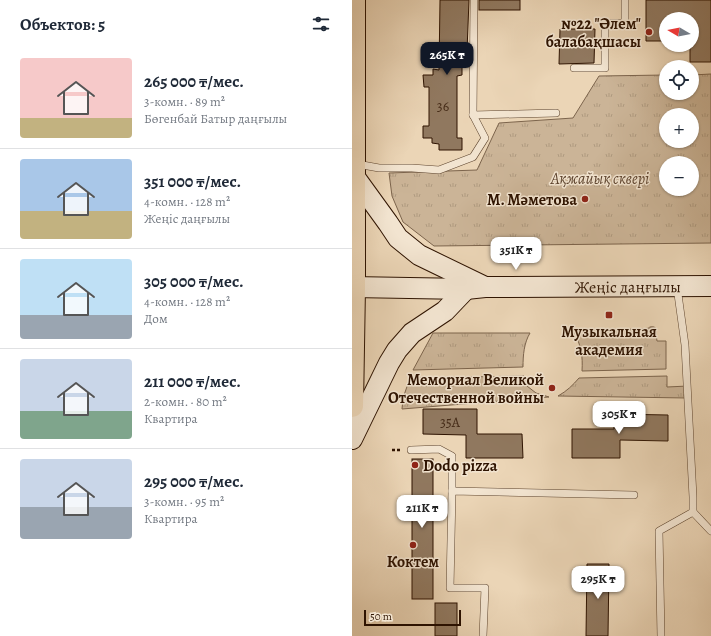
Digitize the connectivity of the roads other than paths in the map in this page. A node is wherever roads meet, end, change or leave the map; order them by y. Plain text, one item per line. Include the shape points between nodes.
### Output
1 (354, 0) edge
2 (474, 0) edge
3 (625, 0) edge
4 (574, 68) dead end
5 (556, 114) dead end
6 (473, 115) junction
7 (354, 170) junction
8 (677, 286) junction
9 (711, 286) edge
10 (353, 287) edge
11 (475, 288) junction
12 (352, 406) edge
13 (352, 439) edge
14 (411, 450) dead end
15 (452, 491) junction
16 (634, 495) dead end
17 (693, 512) junction
18 (711, 531) edge
19 (484, 636) edge
20 (661, 636) edge

1 - 7 main road
2 - 6 lane
3 - 4 lane via 625,23 605,23 605,68
5 - 6 lane
6 - 7 lane via 485,138 473,158 439,170
7 - 10 main road
7 - 11 main road via 398,238
8 - 9 main road, Жеңіс даңғылы
8 - 11 main road, Жеңіс даңғылы
8 - 17 lane via 685,345
10 - 11 main road, Жеңіс даңғылы
10 - 12 main road
11 - 13 main road via 412,333 397,350
14 - 15 lane via 439,449 452,456
15 - 16 lane
15 - 19 lane via 450,588 484,588
17 - 18 lane
17 - 20 lane via 659,531

